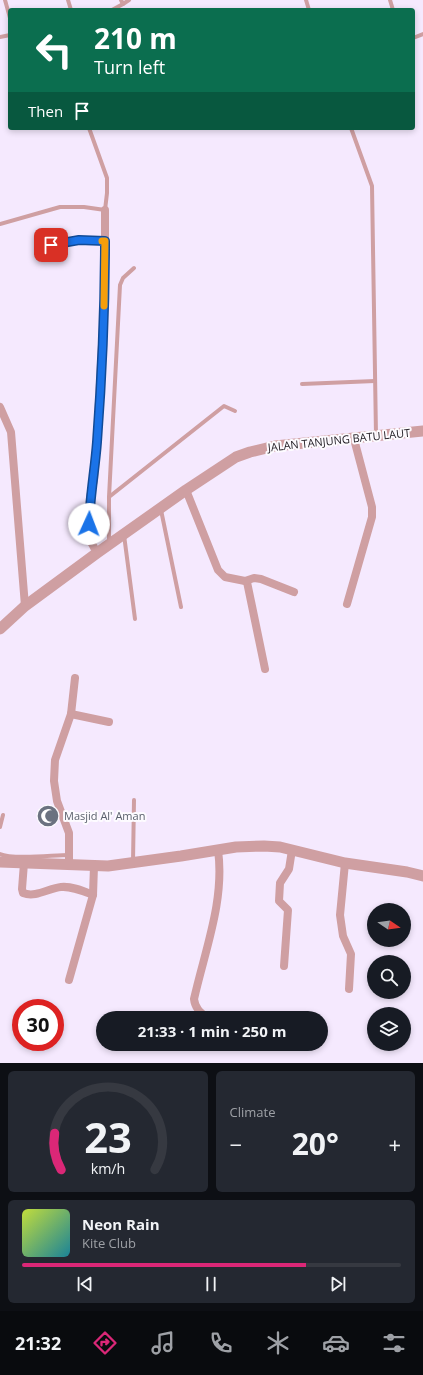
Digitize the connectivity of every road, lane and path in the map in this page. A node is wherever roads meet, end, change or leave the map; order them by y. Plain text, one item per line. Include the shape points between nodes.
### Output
1 (5, 0) edge
2 (121, 0) edge
3 (129, 0) edge
4 (123, 4) junction
5 (116, 8) edge
6 (8, 11) edge
7 (90, 130) edge
8 (352, 130) edge
9 (105, 210) junction
10 (0, 224) edge
11 (105, 241) junction
12 (51, 245) dead end
13 (134, 268) dead end
14 (375, 381) junction
15 (302, 384) dead end
16 (0, 407) edge
17 (235, 411) dead end
18 (423, 431) edge
19 (376, 435) junction
20 (354, 438) junction
21 (186, 490) junction
22 (109, 497) junction
23 (160, 508) junction
24 (124, 535) junction
25 (109, 545) junction
26 (96, 553) junction
27 (245, 581) junction
28 (294, 592) dead end
29 (347, 604) dead end
30 (25, 606) junction
31 (181, 607) dead end
32 (135, 619) dead end
33 (0, 629) edge
34 (265, 669) dead end
35 (75, 678) dead end
36 (71, 714) junction
37 (109, 722) dead end
38 (134, 800) dead end
39 (3, 815) dead end
40 (0, 827) edge
41 (218, 850) junction
42 (292, 850) junction
43 (0, 854) edge
44 (69, 860) junction
45 (0, 862) edge
46 (24, 863) junction
47 (133, 863) junction
48 (346, 863) junction
49 (94, 866) junction
50 (423, 875) edge
51 (93, 894) junction
52 (284, 966) dead end
53 (69, 980) dead end
54 (349, 989) dead end
55 (200, 1011) edge

1 - 6 lane
2 - 4 lane
3 - 4 lane
4 - 5 lane
7 - 9 lane via 107,178
8 - 14 lane via 372,186
9 - 10 lane via 60,207
9 - 11 street
11 - 12 lane via 79,240
11 - 26 street via 97,440 89,524 90,540
13 - 22 lane via 123,278 120,285
14 - 15 lane
14 - 19 lane
16 - 30 street via 12,432
17 - 22 lane via 224,406
18 - 19 street, JALAN TANJUNG BATU LAUT
19 - 20 street, JALAN TANJUNG BATU LAUT
20 - 21 street, JALAN TANJUNG BATU LAUT via 288,444 250,452 224,464
20 - 29 street via 372,506 372,517
21 - 23 street, JALAN TANJUNG BATU LAUT
21 - 27 street via 218,570 225,577
22 - 25 lane
23 - 24 street, JALAN TANJUNG BATU LAUT
23 - 31 lane
24 - 25 street, JALAN TANJUNG BATU LAUT
24 - 32 lane
25 - 26 street, JALAN TANJUNG BATU LAUT
26 - 30 street, JALAN TANJUNG BATU LAUT
27 - 28 street via 261,579
27 - 34 street via 249,585
30 - 33 street, JALAN TANJUNG BATU LAUT
35 - 36 street
36 - 37 street
36 - 44 street via 55,760 54,781 57,801 69,832
38 - 47 lane
39 - 40 lane
41 - 42 street via 246,846
41 - 47 street
41 - 55 street via 220,870 217,901 194,998 194,1004
42 - 48 street
42 - 52 street via 288,869 280,883 279,901 288,910
43 - 44 lane
44 - 46 street
44 - 49 street
45 - 46 street
46 - 51 street via 24,893 34,894 71,887
47 - 49 street
48 - 50 street
48 - 54 street via 340,915 342,936 351,954
49 - 51 street
51 - 53 street

